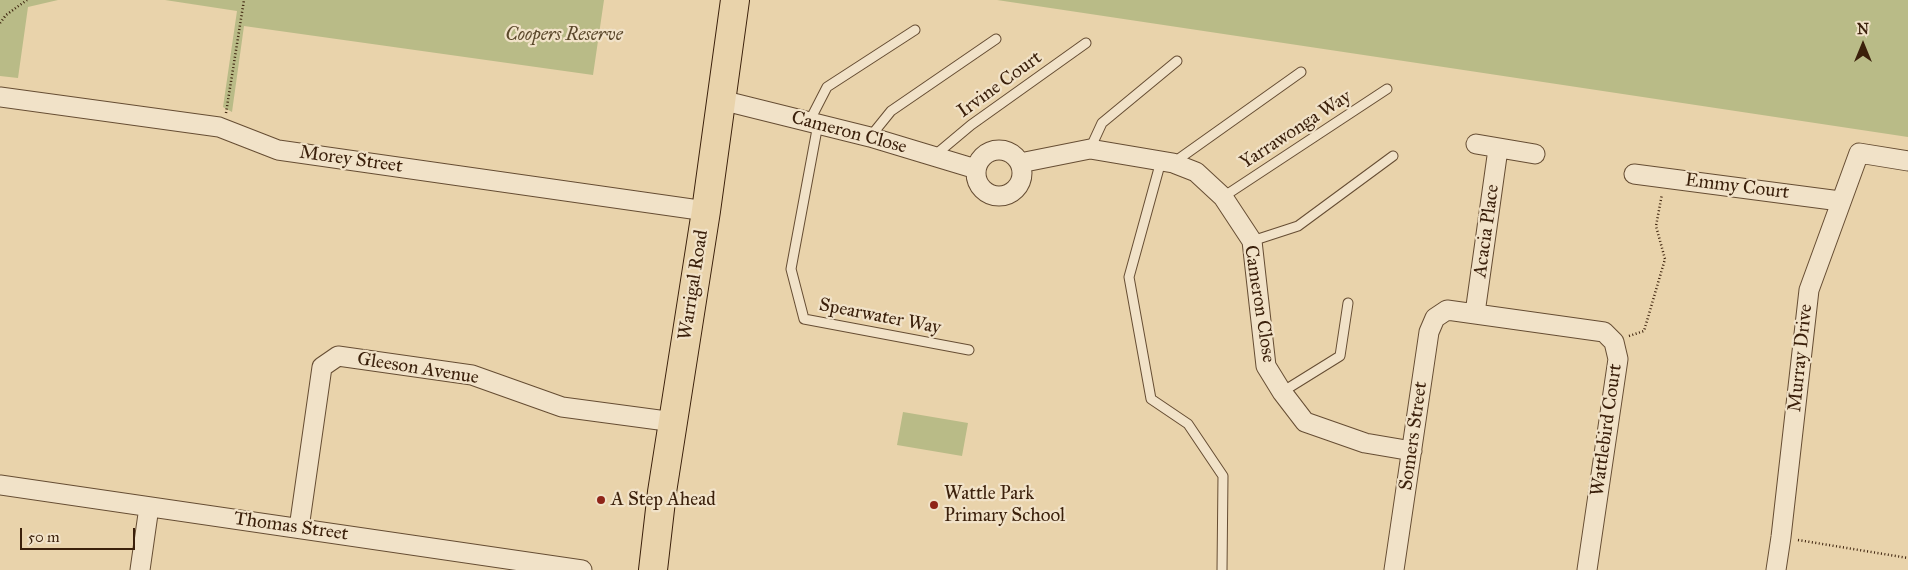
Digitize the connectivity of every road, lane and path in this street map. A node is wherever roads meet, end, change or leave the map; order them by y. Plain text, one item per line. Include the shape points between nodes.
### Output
1 (28, 0) edge
2 (244, 0) edge
3 (735, 0) edge
4 (0, 23) edge
5 (915, 30) dead end
6 (996, 39) dead end
7 (1086, 43) dead end
8 (1177, 61) dead end
9 (1301, 72) dead end
10 (1387, 89) dead end
11 (0, 97) edge
12 (721, 100) junction
13 (814, 123) junction
14 (219, 127) junction
15 (870, 137) junction
16 (1476, 144) dead end
17 (1090, 149) junction
18 (1498, 149) junction
19 (1535, 154) dead end
20 (934, 156) junction
21 (1393, 156) dead end
22 (1908, 161) edge
23 (1167, 162) junction
24 (1020, 163) junction
25 (976, 169) junction
26 (1634, 174) dead end
27 (1665, 178) junction
28 (1223, 197) junction
29 (1840, 201) junction
30 (706, 211) junction
31 (1252, 241) junction
32 (1348, 303) dead end
33 (1447, 310) joint
34 (1475, 313) junction
35 (1614, 342) junction
36 (969, 350) dead end
37 (1282, 392) junction
38 (674, 422) junction
39 (1412, 451) junction
40 (0, 485) edge
41 (149, 507) junction
42 (299, 528) junction
43 (1782, 537) junction
44 (1908, 558) edge
45 (140, 570) edge
46 (582, 570) edge
47 (653, 570) edge
48 (1222, 570) edge
49 (1394, 570) edge
50 (1587, 570) edge
51 (1776, 570) edge

1 - 4 path
2 - 14 path via 228,109
3 - 12 main road, Warrigal Road
5 - 13 lane via 827,87
6 - 15 lane via 890,111
7 - 20 lane, Irvine Court
8 - 17 lane via 1102,122
9 - 23 lane
10 - 28 lane, Yarrawonga Way
11 - 14 street, Morey Street
12 - 13 street, Cameron Close
12 - 30 main road, Warrigal Road
13 - 15 street, Cameron Close
13 - 36 lane, Spearwater Way via 791,269 804,319
14 - 30 street, Morey Street via 278,150
15 - 20 street, Cameron Close
16 - 18 street
17 - 23 street, Cameron Close
17 - 24 street, Cameron Close
18 - 19 street
18 - 34 street, Acacia Place
20 - 25 street, Cameron Close
21 - 31 lane via 1298,226
22 - 29 street, Murray Drive via 1858,153
23 - 28 street, Cameron Close via 1196,172
23 - 48 lane via 1129,277 1151,399 1188,424 1223,476
24 - 25 street via 1010,153 996,150 983,156
24 - 25 street via 1021,182 1006,196 997,197 982,190
26 - 27 street, Emmy Court
27 - 29 street, Emmy Court
27 - 35 path via 1656,226 1665,259 1658,288 1644,330
28 - 31 street, Cameron Close
29 - 43 street, Murray Drive via 1809,290
30 - 38 main road, Warrigal Road
31 - 37 street, Cameron Close via 1266,366
32 - 37 lane via 1340,356
33 - 34 street, Wattlebird Court
33 - 39 street, Somers Street via 1435,318 1429,332
34 - 35 street, Wattlebird Court via 1604,332
35 - 50 street, Wattlebird Court via 1618,359
37 - 39 street, Cameron Close via 1305,422 1365,443
38 - 42 street, Gleeson Avenue via 562,407 472,375 338,356 322,367
38 - 47 main road, Warrigal Road
39 - 49 street, Somers Street
40 - 41 street, Thomas Street
41 - 42 street, Thomas Street
41 - 45 street
42 - 46 street, Thomas Street
43 - 44 path
43 - 51 street, Murray Drive

